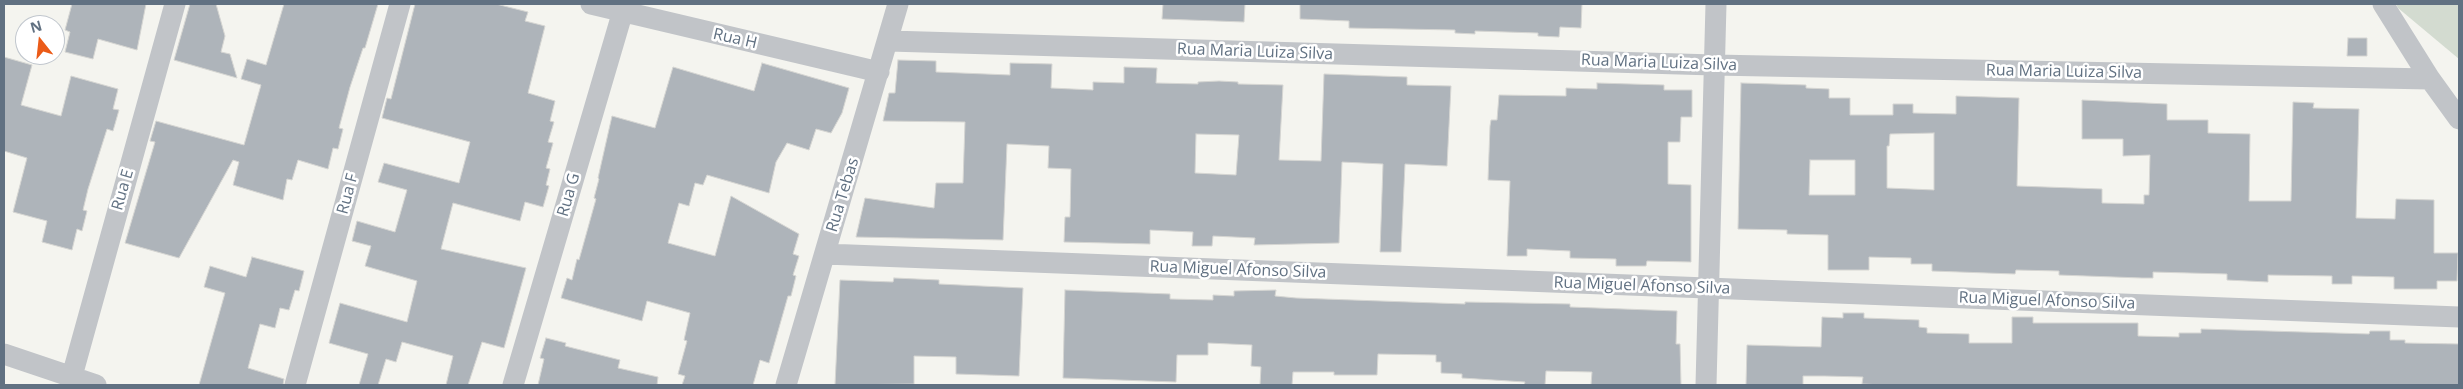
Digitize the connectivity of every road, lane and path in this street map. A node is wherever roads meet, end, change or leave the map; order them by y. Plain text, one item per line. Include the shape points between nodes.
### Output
1 (175, 4) edge
2 (400, 4) edge
3 (591, 4) edge
4 (898, 4) edge
5 (1716, 4) edge
6 (2383, 4) edge
7 (624, 8) edge
8 (889, 41) junction
9 (1714, 65) junction
10 (880, 72) junction
11 (2430, 79) junction
12 (2459, 119) edge
13 (825, 254) junction
14 (1710, 288) junction
15 (2459, 317) edge
16 (4, 354) edge
17 (72, 376) junction
18 (96, 385) edge
19 (295, 385) edge
20 (513, 385) edge
21 (786, 385) edge
22 (1706, 385) edge

1 - 17 street, Rua E
2 - 19 street, Rua F
3 - 7 street, Rua H
4 - 8 street, Rua Tebas
5 - 9 street
6 - 11 street
7 - 10 street, Rua H
7 - 20 street, Rua G
8 - 9 street, Rua Maria Luiza Silva
8 - 10 street, Rua Tebas
9 - 11 street, Rua Maria Luiza Silva
9 - 14 street
10 - 13 street, Rua Tebas
11 - 12 street
13 - 14 street, Rua Miguel Afonso Silva
13 - 21 street, Rua Tebas
14 - 15 street, Rua Miguel Afonso Silva
14 - 22 street
16 - 17 street
17 - 18 street

